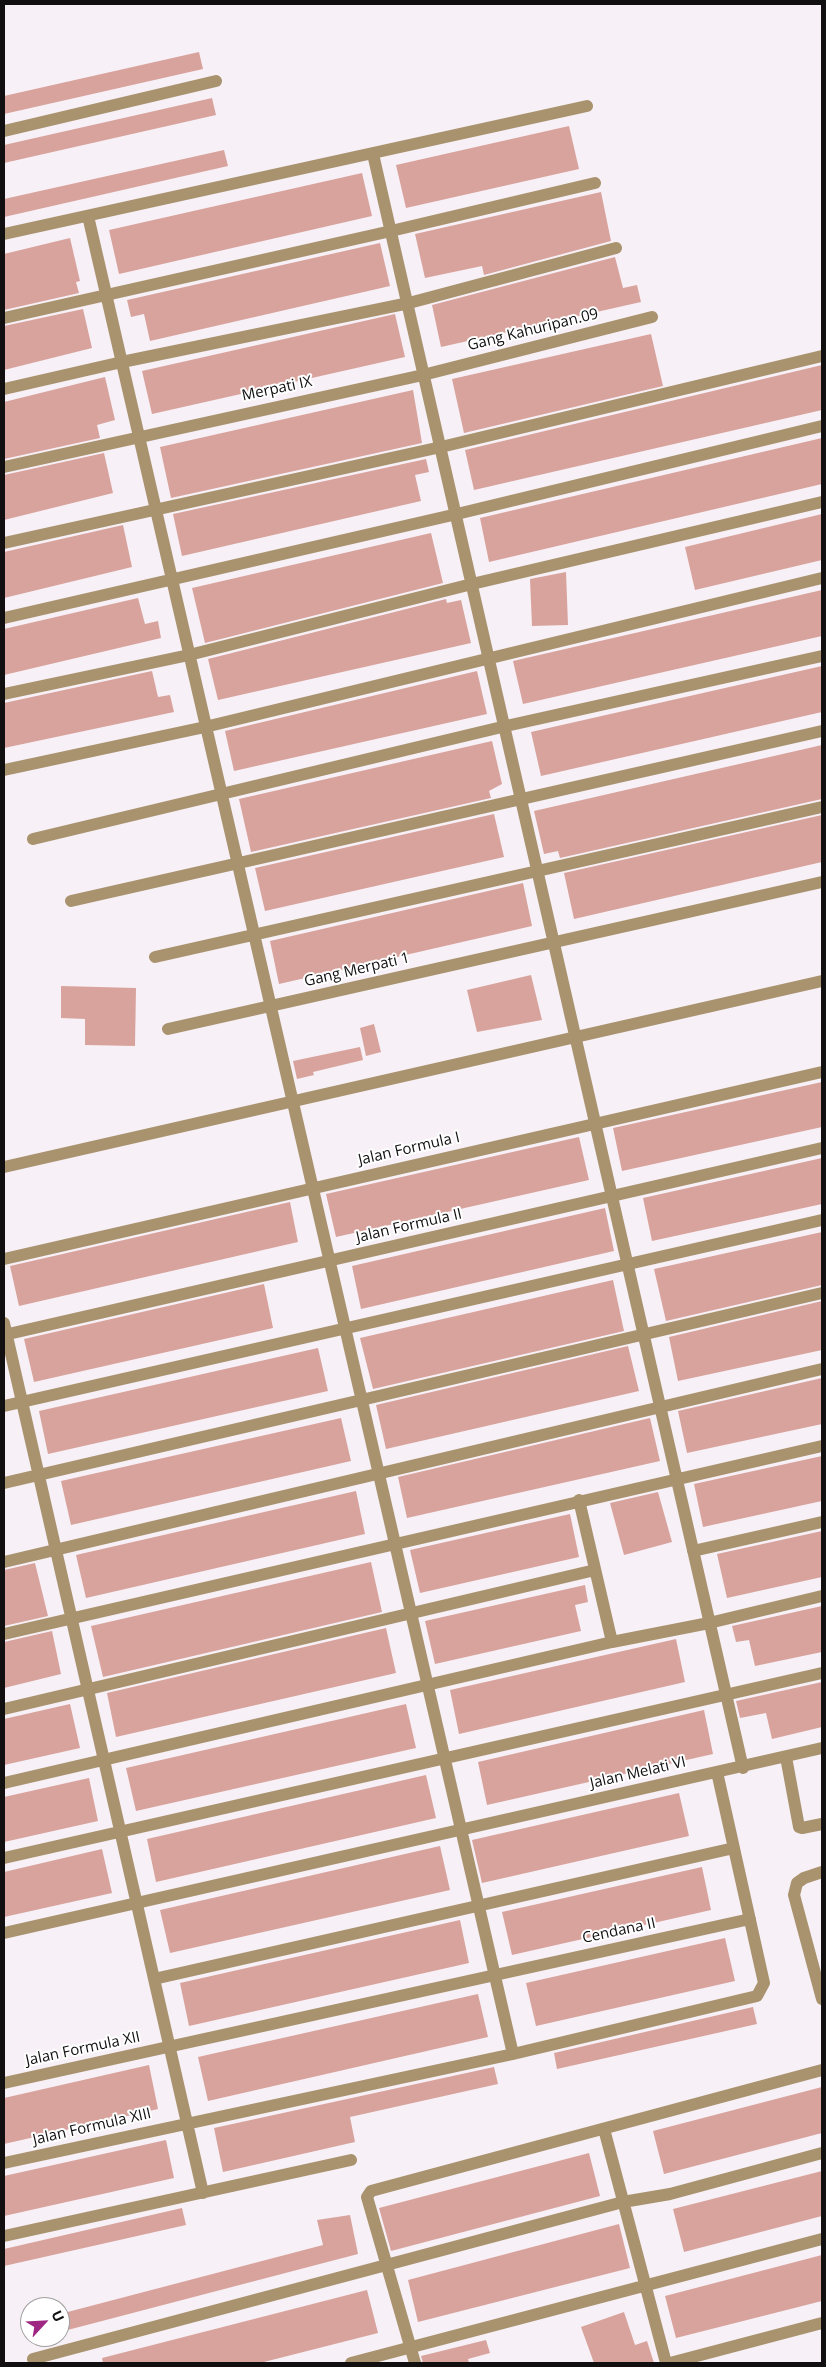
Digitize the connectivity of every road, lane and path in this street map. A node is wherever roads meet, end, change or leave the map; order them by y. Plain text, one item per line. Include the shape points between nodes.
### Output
1 (216, 81) dead end
2 (587, 106) dead end
3 (4, 131) edge
4 (373, 154) junction
5 (595, 183) dead end
6 (88, 216) junction
7 (391, 231) junction
8 (4, 234) edge
9 (616, 248) dead end
10 (106, 294) junction
11 (409, 303) junction
12 (652, 316) dead end
13 (4, 318) edge
14 (822, 356) edge
15 (122, 362) junction
16 (423, 375) junction
17 (4, 389) edge
18 (822, 426) edge
19 (139, 436) junction
20 (441, 447) junction
21 (4, 467) edge
22 (822, 502) edge
23 (156, 508) junction
24 (456, 514) junction
25 (4, 543) edge
26 (822, 578) edge
27 (172, 580) junction
28 (472, 584) junction
29 (4, 618) edge
30 (190, 655) junction
31 (822, 656) edge
32 (488, 657) junction
33 (4, 694) edge
34 (506, 726) junction
35 (205, 727) junction
36 (822, 731) edge
37 (4, 770) edge
38 (222, 795) junction
39 (521, 800) junction
40 (822, 807) edge
41 (33, 839) dead end
42 (238, 863) junction
43 (538, 871) junction
44 (822, 882) edge
45 (71, 901) dead end
46 (254, 934) junction
47 (554, 942) junction
48 (155, 957) dead end
49 (822, 981) edge
50 (271, 1006) junction
51 (168, 1030) dead end
52 (575, 1037) junction
53 (822, 1072) edge
54 (293, 1100) junction
55 (595, 1124) junction
56 (822, 1148) edge
57 (4, 1167) edge
58 (313, 1188) junction
59 (612, 1197) junction
60 (822, 1220) edge
61 (4, 1259) edge
62 (330, 1260) junction
63 (628, 1265) junction
64 (822, 1293) edge
65 (346, 1328) junction
66 (5, 1331) edge
67 (644, 1335) junction
68 (822, 1369) edge
69 (362, 1399) junction
70 (22, 1402) junction
71 (4, 1406) edge
72 (661, 1409) junction
73 (822, 1446) edge
74 (38, 1474) junction
75 (379, 1474) junction
76 (677, 1481) junction
77 (4, 1483) edge
78 (579, 1500) junction
79 (822, 1522) edge
80 (396, 1544) junction
81 (56, 1550) junction
82 (693, 1551) junction
83 (4, 1562) edge
84 (595, 1570) junction
85 (822, 1596) edge
86 (412, 1614) junction
87 (72, 1618) junction
88 (709, 1622) junction
89 (4, 1634) edge
90 (612, 1642) junction
91 (822, 1673) edge
92 (428, 1685) junction
93 (88, 1690) junction
94 (726, 1696) junction
95 (4, 1709) edge
96 (822, 1748) edge
97 (786, 1757) junction
98 (445, 1758) junction
99 (104, 1760) junction
100 (743, 1768) junction
101 (717, 1772) junction
102 (4, 1783) edge
103 (822, 1824) edge
104 (462, 1830) junction
105 (120, 1831) junction
106 (734, 1848) junction
107 (4, 1858) edge
108 (822, 1872) edge
109 (137, 1903) junction
110 (480, 1906) junction
111 (750, 1919) junction
112 (4, 1933) edge
113 (496, 1975) junction
114 (154, 1979) junction
115 (822, 1999) edge
116 (170, 2047) junction
117 (513, 2054) junction
118 (822, 2070) edge
119 (4, 2084) edge
120 (187, 2122) junction
121 (604, 2129) junction
122 (822, 2153) edge
123 (351, 2160) dead end
124 (4, 2163) edge
125 (203, 2192) junction
126 (623, 2202) junction
127 (4, 2236) edge
128 (822, 2239) edge
129 (388, 2265) junction
130 (646, 2286) junction
131 (822, 2324) edge
132 (410, 2348) junction
133 (33, 2359) dead end
134 (351, 2363) edge
135 (415, 2363) edge
136 (666, 2363) edge
137 (670, 2363) edge

1 - 3 street
2 - 4 street
4 - 6 street
4 - 7 street
5 - 7 street
6 - 8 street
6 - 10 street
7 - 10 street
7 - 11 street
9 - 11 street
10 - 13 street
10 - 15 street
11 - 15 street
11 - 16 street
12 - 16 street, Gang Kahuripan.09
14 - 20 street
15 - 17 street
15 - 19 street
16 - 19 street, Merpati IX
16 - 20 street
18 - 24 street
19 - 21 street, Merpati IX
19 - 23 street
20 - 23 street
20 - 24 street
22 - 28 street
23 - 25 street
23 - 27 street
24 - 27 street
24 - 28 street
26 - 32 street
27 - 29 street
27 - 30 street
28 - 30 street
28 - 32 street
30 - 33 street
30 - 35 street
31 - 34 street
32 - 34 street
32 - 35 street
34 - 38 street
34 - 39 street
35 - 37 street
35 - 38 street
36 - 39 street
38 - 41 street
38 - 42 street
39 - 42 street
39 - 43 street
40 - 43 street
42 - 45 street
42 - 46 street
43 - 46 street
43 - 47 street
44 - 47 street, Gang Merpati 1
46 - 48 street
46 - 50 street
47 - 50 street, Gang Merpati 1
47 - 52 street
49 - 52 street
50 - 51 street, Gang Merpati 1
50 - 54 street
52 - 54 street
52 - 55 street
53 - 55 street, Jalan Formula I
54 - 57 street
54 - 58 street
55 - 58 street, Jalan Formula I
55 - 59 street
56 - 59 street, Jalan Formula II
58 - 61 street, Jalan Formula I
58 - 62 street
59 - 62 street, Jalan Formula II
59 - 63 street
60 - 63 street
62 - 65 street
62 - 66 street, Jalan Formula II
63 - 65 street
63 - 67 street
64 - 67 street
65 - 69 street
65 - 70 street
66 - 70 street
67 - 69 street
67 - 72 street
68 - 72 street
69 - 74 street
69 - 75 street
70 - 71 street
70 - 74 street
72 - 75 street
72 - 76 street
73 - 76 street
74 - 77 street
74 - 81 street
75 - 80 street
75 - 81 street
76 - 78 street
76 - 82 street
78 - 80 street
78 - 84 street
79 - 82 street
80 - 86 street
80 - 87 street
81 - 83 street
81 - 87 street
82 - 88 street
84 - 86 street
84 - 90 street
85 - 88 street
86 - 92 street
86 - 93 street
87 - 89 street
87 - 93 street
88 - 90 street
88 - 94 street
90 - 92 street
91 - 94 street
92 - 98 street
92 - 99 street
93 - 95 street
93 - 99 street
94 - 98 street
94 - 100 street
96 - 97 street, Jalan Melati VI
97 - 100 street, Jalan Melati VI
97 - 103 street via 799,1826
98 - 104 street
98 - 105 street
99 - 102 street
99 - 105 street
100 - 101 street, Jalan Melati VI
101 - 104 street, Jalan Melati VI
101 - 106 street, Jalan Formula XIII
104 - 109 street, Jalan Melati VI
104 - 110 street
105 - 107 street
105 - 109 street
106 - 110 street
106 - 111 street, Jalan Formula XIII
108 - 115 street via 796,1884 794,1895
109 - 112 street, Jalan Melati VI
109 - 114 street
110 - 113 street
110 - 114 street
111 - 113 street, Cendana II
111 - 117 street, Jalan Formula XIII via 764,1983 757,1996
113 - 116 street, Cendana II
113 - 117 street
114 - 116 street
116 - 119 street, Jalan Formula XII
116 - 120 street
117 - 120 street, Jalan Formula XIII
118 - 121 street
120 - 124 street, Jalan Formula XIII
120 - 125 street
121 - 126 street
121 - 129 street via 371,2191 367,2197
122 - 126 street via 670,2194
123 - 125 street
125 - 127 street
126 - 129 street
126 - 130 street
128 - 130 street
129 - 132 street
129 - 133 street
130 - 132 street
130 - 136 street
131 - 137 street
132 - 134 street
132 - 135 street

